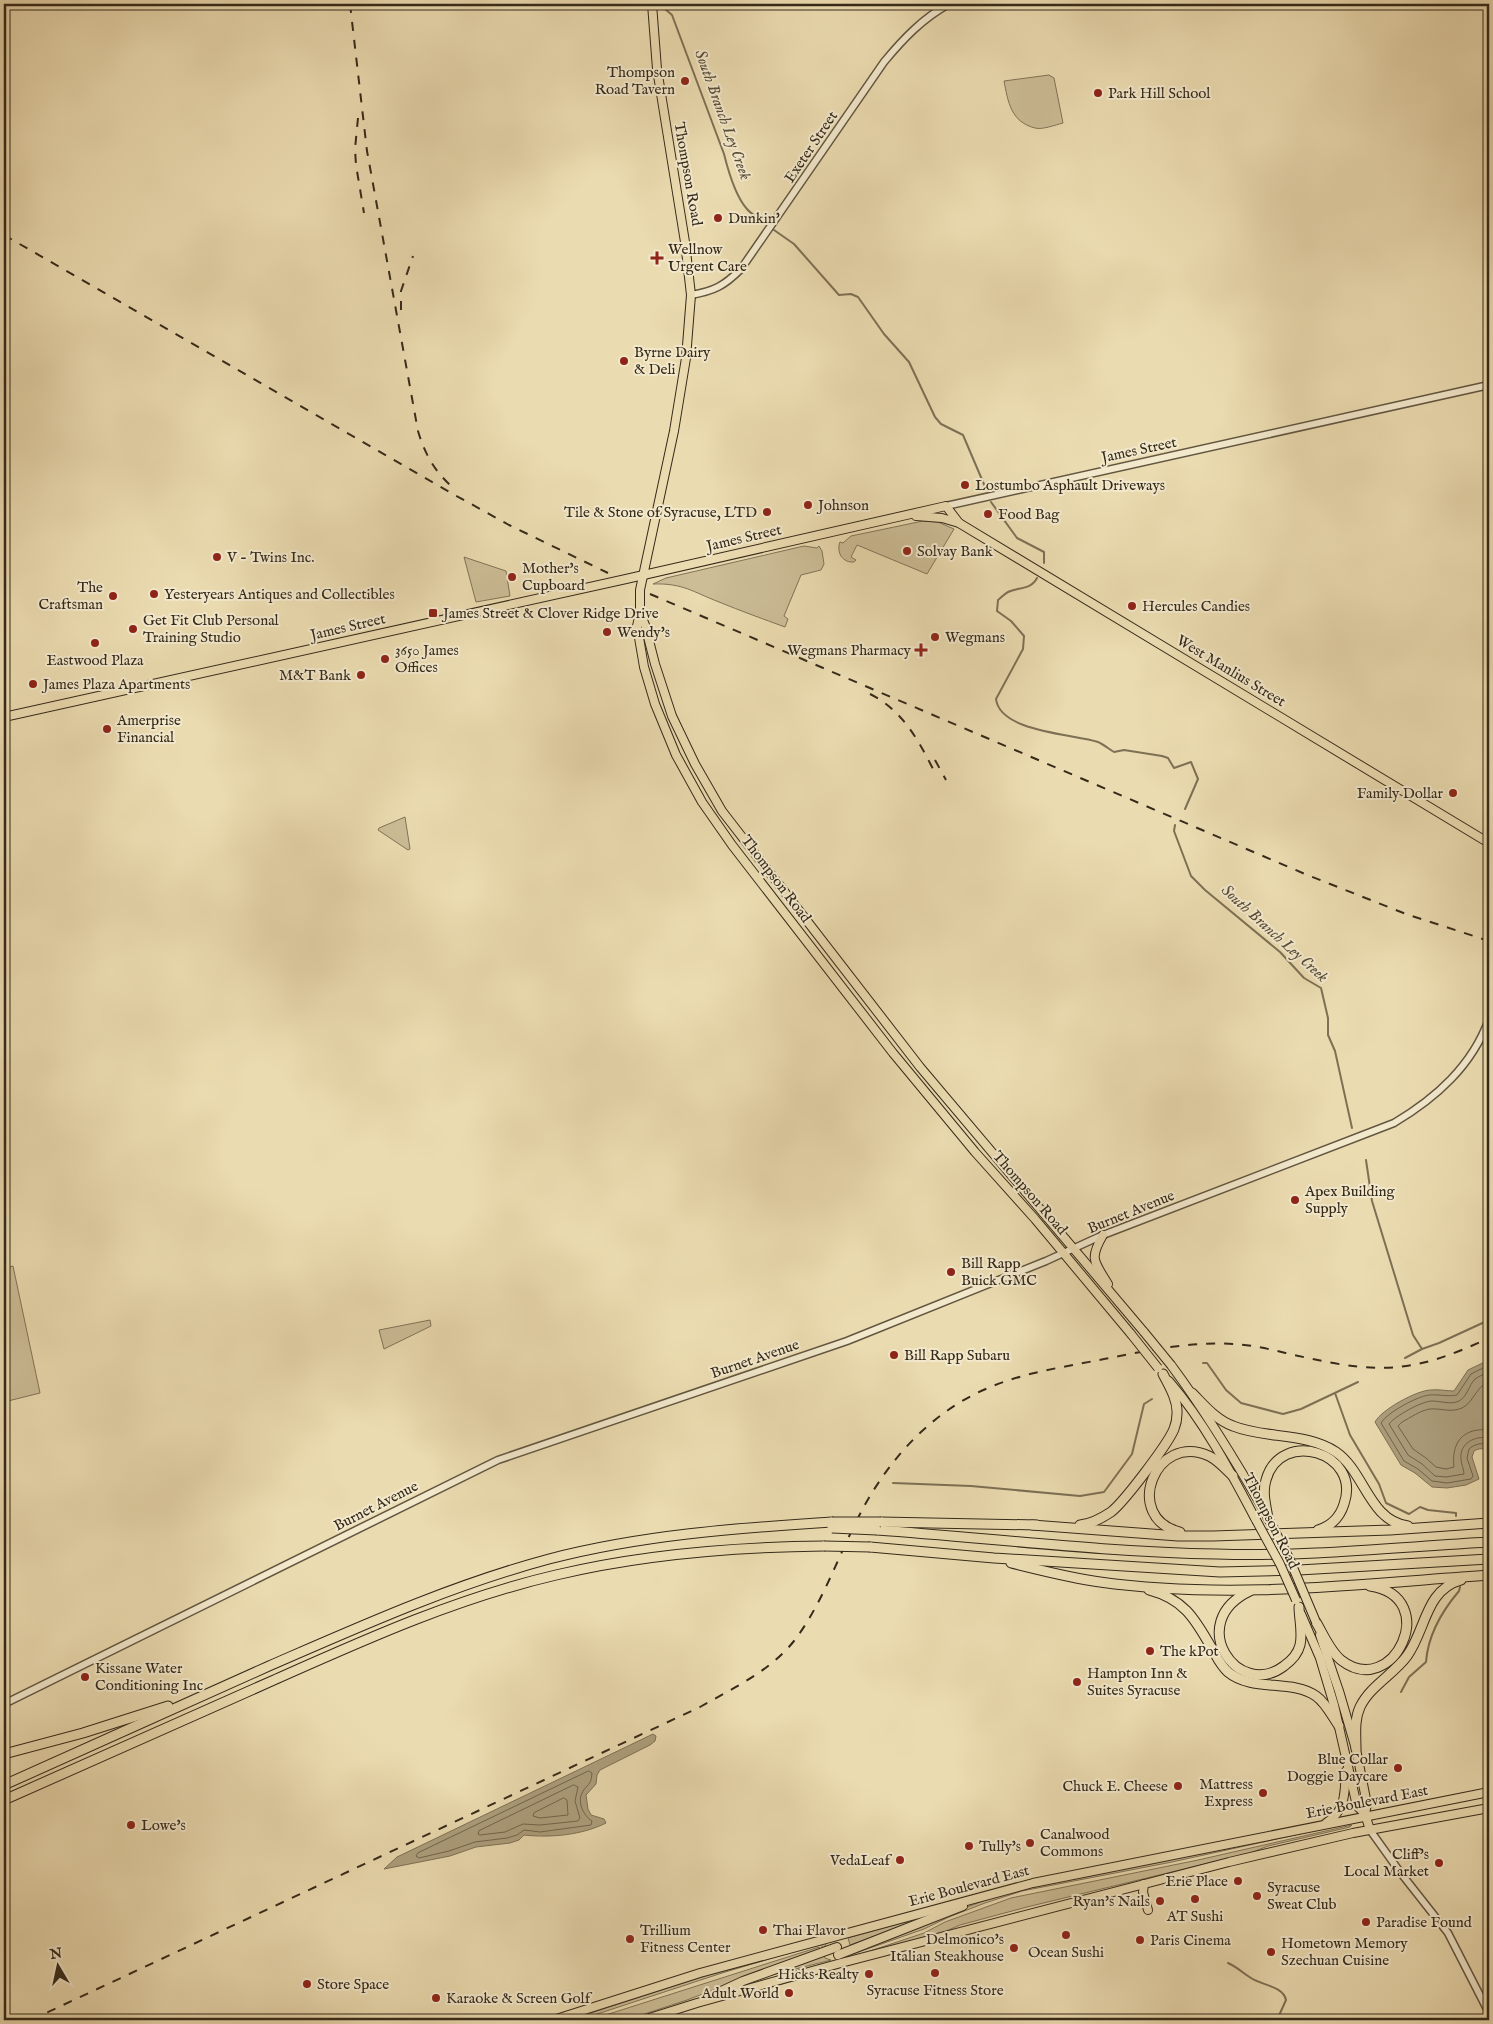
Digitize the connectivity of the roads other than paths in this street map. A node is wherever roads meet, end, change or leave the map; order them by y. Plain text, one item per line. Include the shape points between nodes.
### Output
1 (652, 4) edge
2 (949, 4) edge
3 (691, 295) junction
4 (1489, 385) edge
5 (946, 506) junction
6 (904, 516) junction
7 (959, 523) junction
8 (642, 576) junction
9 (640, 614) junction
10 (4, 717) edge
11 (1489, 843) edge
12 (1489, 1021) edge
13 (1103, 1235) junction
14 (1073, 1248) junction
15 (1063, 1253) junction
16 (1118, 1301) junction
17 (1160, 1371) junction
18 (1192, 1393) junction
19 (1233, 1476) junction
20 (1268, 1518) junction
21 (1489, 1523) edge
22 (1032, 1525) junction
23 (879, 1526) junction
24 (1431, 1527) junction
25 (1304, 1534) junction
26 (1213, 1536) junction
27 (1489, 1542) edge
28 (994, 1558) junction
29 (1489, 1559) edge
30 (1489, 1576) edge
31 (1345, 1585) junction
32 (1136, 1586) junction
33 (1251, 1590) junction
34 (1297, 1603) junction
35 (1316, 1622) junction
36 (220, 1688) junction
37 (4, 1704) edge
38 (1339, 1726) junction
39 (1356, 1749) junction
40 (4, 1754) edge
41 (1347, 1764) junction
42 (4, 1785) edge
43 (1489, 1792) edge
44 (4, 1800) edge
45 (1489, 1808) edge
46 (1367, 1821) junction
47 (1322, 1825) junction
48 (1144, 1884) junction
49 (998, 1892) junction
50 (1148, 1910) dead end
51 (697, 2003) junction
52 (1489, 2013) edge
53 (553, 2020) edge
54 (643, 2020) edge

1 - 3 main road, Thompson Road via 657,69
2 - 3 street, Exeter Street via 910,32 884,62 740,269 710,292
3 - 8 main road, Thompson Road via 686,358 674,431
4 - 5 street, James Street
5 - 6 main road, James Street
5 - 7 main road, West Manlius Street
6 - 7 main road, West Manlius Street via 942,518
6 - 8 main road, James Street
7 - 11 main road, West Manlius Street
8 - 9 main road, Thompson Road
8 - 10 main road, James Street
9 - 14 main road, Thompson Road via 672,716 722,811 920,1067
9 - 15 main road, Thompson Road via 638,638 655,704 676,754 702,802 893,1053
12 - 13 street, Burnet Avenue via 1466,1062 1445,1086 1424,1105 1394,1123
13 - 14 street, Burnet Avenue
13 - 16 main road via 1094,1256
14 - 15 street, Burnet Avenue
14 - 16 main road, Thompson Road
15 - 17 main road, Thompson Road, bridge
15 - 37 street, Burnet Avenue via 847,1341 498,1460
16 - 18 main road, Thompson Road, bridge
17 - 19 main road, Thompson Road via 1184,1398
17 - 22 highway via 1175,1399 1175,1428 1117,1506 1102,1518 1087,1524
18 - 20 main road, Thompson Road
18 - 24 highway via 1218,1418 1232,1426 1327,1446 1340,1455 1384,1516 1399,1524
19 - 26 highway via 1211,1457 1190,1451 1168,1458 1154,1472 1150,1482 1150,1503 1158,1520 1178,1532
19 - 34 main road, Thompson Road, bridge
20 - 25 highway via 1264,1490 1275,1463 1285,1455 1306,1450 1323,1455 1341,1471 1347,1494 1338,1516 1326,1527
20 - 35 main road, Thompson Road, bridge
21 - 24 highway
22 - 23 highway
22 - 26 highway
23 - 27 highway via 1122,1550 1219,1554 1328,1552
23 - 36 highway, bridge via 773,1526 668,1536 583,1551 478,1580 422,1601
24 - 25 highway
25 - 26 highway
28 - 29 highway via 1220,1572
28 - 32 highway via 1069,1576
28 - 44 highway, bridge via 870,1547 756,1547 655,1556 555,1575 498,1590 388,1629
30 - 31 highway
30 - 39 highway via 1448,1585 1436,1596 1407,1657 1360,1706 1356,1719
31 - 33 highway
31 - 35 highway via 1373,1586 1390,1593 1397,1600 1407,1620 1407,1634 1399,1651 1376,1667 1354,1667 1335,1654
32 - 33 highway
32 - 38 highway via 1157,1592 1191,1613 1219,1662 1236,1677 1315,1695
33 - 34 highway via 1233,1601 1219,1625 1226,1656 1244,1671 1275,1672 1295,1655 1301,1640
34 - 38 main road, Thompson Road via 1320,1658
35 - 39 main road, Thompson Road
36 - 40 highway via 92,1730
36 - 42 highway
38 - 41 main road, Thompson Road
39 - 46 main road, Thompson Road via 1367,1804
41 - 46 main road, Thompson Road via 1357,1806
41 - 47 main road via 1341,1810
43 - 46 main road, Erie Boulevard East
45 - 46 main road, Erie Boulevard East
46 - 47 main road, Erie Boulevard East
46 - 48 main road, Erie Boulevard East
46 - 52 street, Thompson Road via 1396,1867 1448,1933
47 - 49 main road, Erie Boulevard East
48 - 50 main road
48 - 51 main road, Erie Boulevard East
49 - 51 main road via 838,1951 743,1981
49 - 53 main road, Erie Boulevard East via 700,1973
51 - 54 main road, Erie Boulevard East

